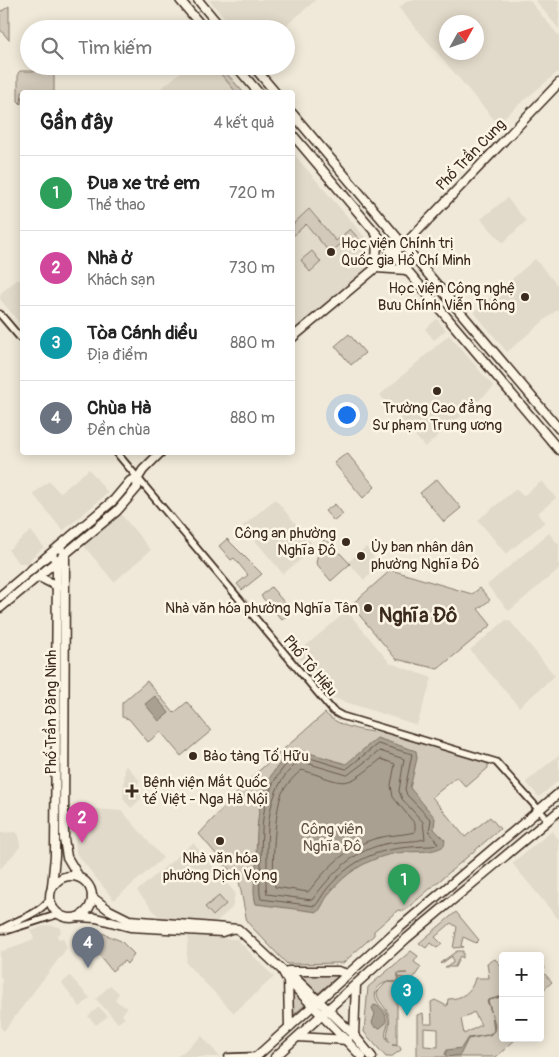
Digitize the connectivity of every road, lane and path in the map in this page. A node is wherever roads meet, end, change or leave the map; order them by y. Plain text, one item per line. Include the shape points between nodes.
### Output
1 (180, 0) edge
2 (198, 0) edge
3 (197, 20) edge
4 (215, 20) edge
5 (244, 75) edge
6 (261, 75) edge
7 (559, 83) edge
8 (256, 90) edge
9 (273, 90) edge
10 (295, 117) edge
11 (295, 138) edge
12 (377, 234) junction
13 (402, 245) junction
14 (393, 254) junction
15 (376, 268) junction
16 (407, 270) junction
17 (0, 314) edge
18 (295, 336) edge
19 (20, 338) edge
20 (559, 428) edge
21 (559, 450) edge
22 (119, 455) edge
23 (158, 455) edge
24 (138, 478) junction
25 (116, 498) junction
26 (123, 505) junction
27 (59, 547) junction
28 (51, 554) junction
29 (65, 554) junction
30 (57, 561) junction
31 (39, 576) junction
32 (57, 586) junction
33 (0, 596) edge
34 (0, 608) edge
35 (62, 659) junction
36 (61, 723) junction
37 (559, 793) edge
38 (538, 810) junction
39 (559, 811) edge
40 (548, 820) junction
41 (79, 877) junction
42 (52, 886) junction
43 (438, 895) junction
44 (92, 897) junction
45 (50, 899) junction
46 (447, 905) junction
47 (59, 914) junction
48 (78, 917) junction
49 (131, 924) junction
50 (398, 929) junction
51 (1, 930) edge
52 (407, 938) junction
53 (286, 974) junction
54 (348, 974) junction
55 (356, 984) junction
56 (316, 1003) junction
57 (325, 1012) junction
58 (289, 1027) junction
59 (298, 1037) junction
60 (351, 1038) junction
61 (257, 1056) edge
62 (228, 1057) edge
63 (276, 1057) edge
64 (362, 1057) edge
65 (372, 1057) edge

1 - 3 main road
2 - 4 main road
5 - 8 main road
6 - 9 main road
7 - 13 main road, Phố Trần Cung
10 - 13 main road
11 - 12 main road
12 - 14 main road
12 - 15 main road
13 - 14 main road, Phố Trần Cung
13 - 20 main road
14 - 15 main road, Phố Trần Cung
14 - 16 main road
15 - 16 main road
15 - 18 main road, Phố Trần Cung
16 - 21 main road
17 - 19 street
22 - 24 street, Phố Tô Hiệu
23 - 24 main road
24 - 25 main road via 130,481
24 - 26 main road via 137,488
24 - 38 street, Phố Tô Hiệu via 332,711 496,762
25 - 26 main road
25 - 27 main road
26 - 29 main road
27 - 28 main road
27 - 29 main road
28 - 30 main road
28 - 33 main road
29 - 30 main road
29 - 35 main road, Phố Trần Đăng Ninh
30 - 31 main road
30 - 32 main road, Phố Trần Đăng Ninh
31 - 32 main road
31 - 34 main road
32 - 35 main road, Phố Trần Đăng Ninh
35 - 36 main road, Phố Trần Đăng Ninh
36 - 41 main road, Phố Trần Đăng Ninh via 64,840 67,856
36 - 42 main road, Phố Trần Đăng Ninh
37 - 38 main road
38 - 40 street, Phố Tô Hiệu
38 - 43 main road
39 - 40 main road
40 - 46 main road
41 - 42 main road via 64,876
41 - 44 main road via 89,886
42 - 45 main road
43 - 46 main road
43 - 50 main road
44 - 48 main road via 88,909
44 - 49 main road
45 - 47 main road
45 - 51 street via 41,909 7,924
46 - 52 main road
47 - 48 main road
47 - 51 street
48 - 49 main road
49 - 53 main road via 238,929
50 - 52 main road
50 - 54 main road
52 - 55 main road
53 - 54 main road via 338,971
53 - 56 main road
53 - 58 main road
54 - 56 main road
55 - 57 main road
55 - 60 main road
56 - 57 main road
56 - 58 main road
57 - 59 main road
57 - 60 main road
58 - 61 main road
59 - 60 main road
59 - 63 main road
60 - 64 main road
60 - 65 main road
61 - 62 street

